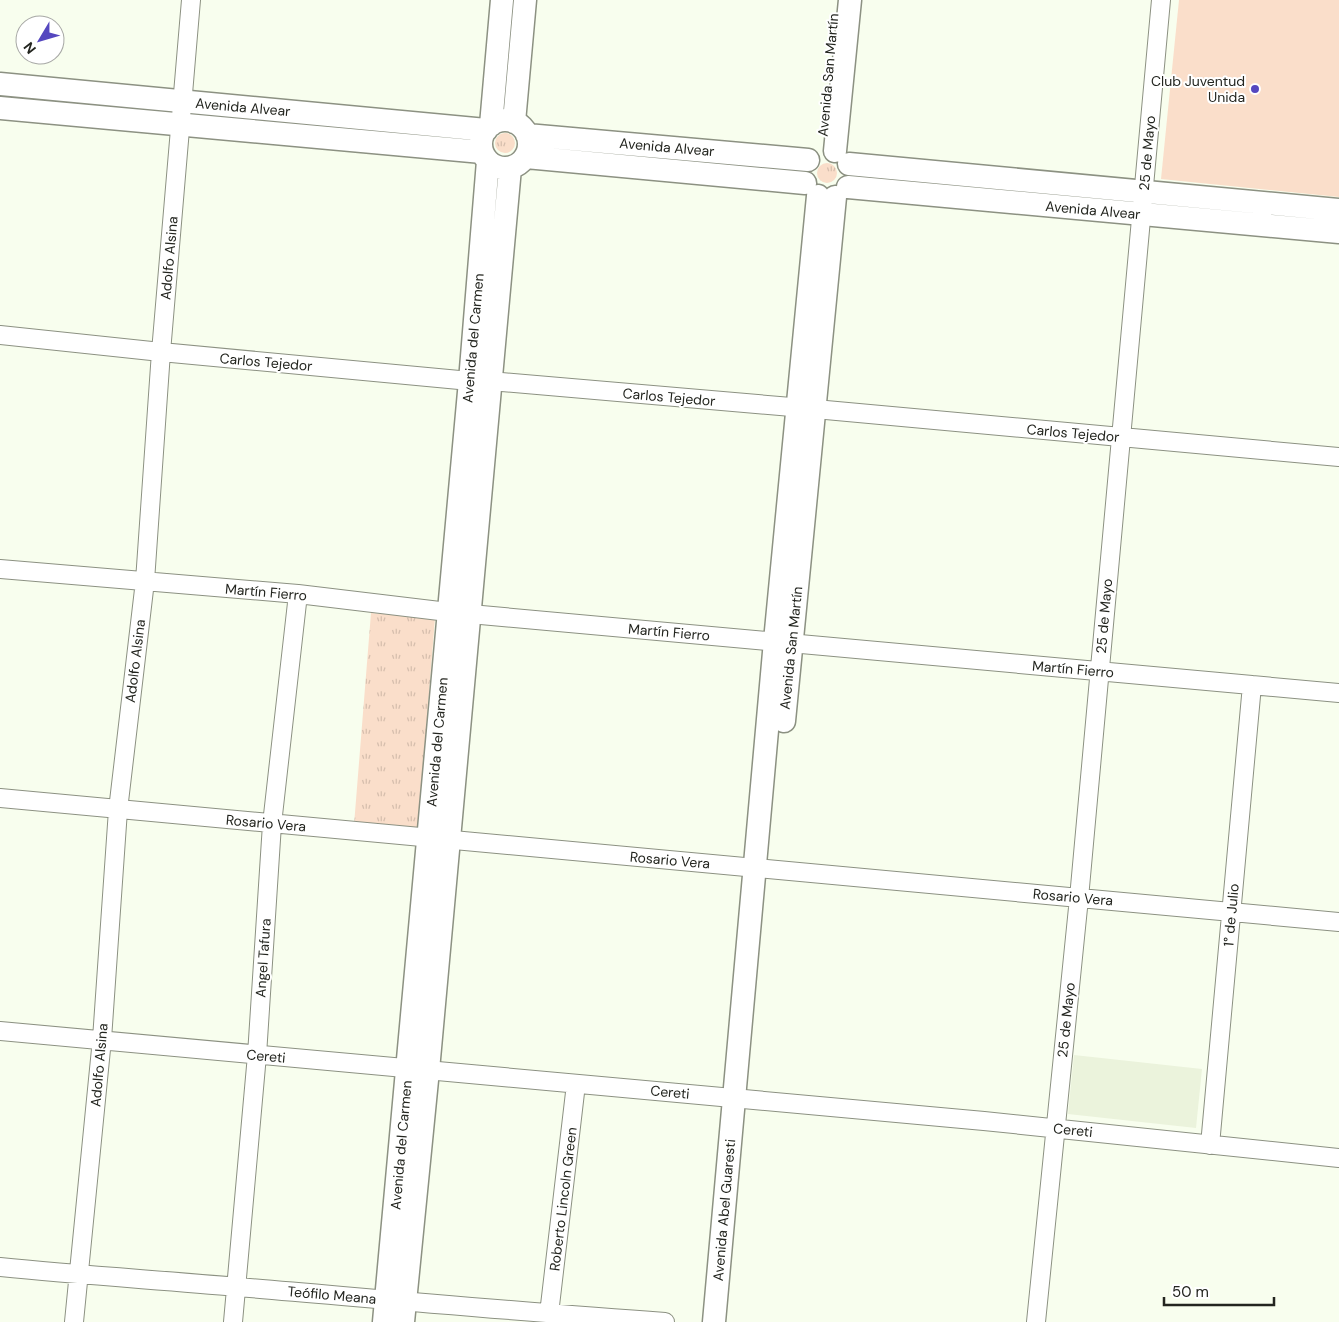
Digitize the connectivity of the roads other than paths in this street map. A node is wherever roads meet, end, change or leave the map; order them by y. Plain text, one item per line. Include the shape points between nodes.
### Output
1 (192, 0) edge
2 (502, 0) edge
3 (525, 0) edge
4 (835, 0) edge
5 (850, 0) edge
6 (1161, 0) edge
7 (0, 84) edge
8 (182, 101) junction
9 (0, 108) edge
10 (180, 125) junction
11 (489, 127) junction
12 (521, 128) junction
13 (828, 156) junction
14 (486, 157) junction
15 (518, 162) junction
16 (826, 191) junction
17 (1143, 191) junction
18 (1339, 210) edge
19 (1141, 214) junction
20 (1339, 232) edge
21 (0, 335) edge
22 (161, 352) junction
23 (480, 381) junction
24 (806, 409) junction
25 (1121, 437) junction
26 (1339, 457) edge
27 (0, 569) edge
28 (144, 581) junction
29 (298, 594) junction
30 (459, 613) junction
31 (784, 642) junction
32 (1100, 671) junction
33 (1252, 685) junction
34 (1339, 693) edge
35 (0, 798) edge
36 (118, 810) junction
37 (272, 824) junction
38 (438, 839) junction
39 (762, 868) junction
40 (1078, 898) junction
41 (1232, 912) junction
42 (1339, 922) edge
43 (0, 1031) edge
44 (102, 1040) junction
45 (257, 1055) junction
46 (418, 1069) junction
47 (576, 1084) junction
48 (741, 1098) junction
49 (1055, 1129) junction
50 (1210, 1145) junction
51 (1339, 1158) edge
52 (0, 1267) edge
53 (79, 1275) junction
54 (236, 1286) junction
55 (398, 1308) edge
56 (550, 1314) junction
57 (74, 1322) edge
58 (233, 1322) edge
59 (384, 1322) edge
60 (665, 1322) edge
61 (714, 1322) edge
62 (729, 1322) edge
63 (1036, 1322) edge

1 - 8 street, Adolfo Alsina
2 - 11 main road
3 - 12 main road
4 - 13 main road, Avenida San Martín
5 - 13 main road
6 - 17 street, 25 de Mayo
7 - 8 main road, Avenida Alvear
8 - 10 street, Adolfo Alsina
8 - 11 main road, Avenida Alvear
9 - 10 main road, Avenida Alvear
10 - 14 main road, Avenida Alvear
10 - 22 street, Adolfo Alsina
11 - 12 main road via 506,120
11 - 14 main road via 481,144
12 - 13 main road, Avenida Alvear
12 - 15 main road via 529,142 529,150
13 - 16 main road via 851,171 850,179
13 - 16 main road via 804,167 803,175
13 - 17 main road, Avenida Alvear
14 - 15 main road via 502,168
14 - 23 main road, Avenida del Carmen
15 - 16 main road, Avenida Alvear
15 - 23 main road, Avenida del Carmen
16 - 19 main road, Avenida Alvear
16 - 24 main road, Avenida San Martín
17 - 18 main road, Avenida Alvear
17 - 19 street, 25 de Mayo
19 - 20 main road, Avenida Alvear
19 - 25 street, 25 de Mayo
21 - 22 street, Carlos Tejedor
22 - 23 street, Carlos Tejedor
22 - 28 street, Adolfo Alsina
23 - 24 street, Carlos Tejedor
23 - 30 main road, Avenida del Carmen
24 - 25 street, Carlos Tejedor
24 - 31 main road, Avenida San Martín
25 - 26 street, Carlos Tejedor
25 - 32 street, 25 de Mayo
27 - 28 street, Martín Fierro
28 - 29 street, Martín Fierro
28 - 36 street, Adolfo Alsina
29 - 30 street, Martín Fierro
29 - 37 street, Angel Tafura
30 - 31 street, Martín Fierro
30 - 38 main road, Avenida del Carmen
31 - 32 street, Martín Fierro
31 - 39 main road, Avenida San Martín
32 - 33 street, Martín Fierro
32 - 40 street, 25 de Mayo
33 - 34 street, Martín Fierro
33 - 41 street, 1° de Julio
35 - 36 street, Rosario Vera
36 - 37 street, Rosario Vera
36 - 44 street, Adolfo Alsina
37 - 38 street, Rosario Vera
37 - 45 street, Angel Tafura
38 - 39 street, Rosario Vera
38 - 46 main road, Avenida del Carmen
39 - 40 street, Rosario Vera
39 - 48 main road, Avenida San Martín
40 - 41 street, Rosario Vera
40 - 49 street, 25 de Mayo
41 - 42 street, Rosario Vera
41 - 50 street, 1° de Julio
43 - 44 street, Cereti
44 - 45 street, Cereti
44 - 53 street, Adolfo Alsina
45 - 46 street, Cereti
45 - 54 street, Angel Tafura
46 - 47 street, Cereti
46 - 55 main road, Avenida del Carmen
47 - 48 street, Cereti
47 - 56 street, Roberto Lincoln Green
48 - 49 street, Cereti
48 - 61 main road, Avenida Abel Guaresti
48 - 62 main road, Avenida Abel Guaresti
49 - 50 street, Cereti
49 - 63 street, 25 de Mayo
50 - 51 street, Cereti
52 - 53 street, Teófilo Meana
53 - 54 street, Teófilo Meana
53 - 57 street, Adolfo Alsina
54 - 55 street, Teófilo Meana
54 - 58 street, Angel Tafura
55 - 56 street, Teófilo Meana
55 - 59 main road, Avenida del Carmen
56 - 60 street, Teófilo Meana

